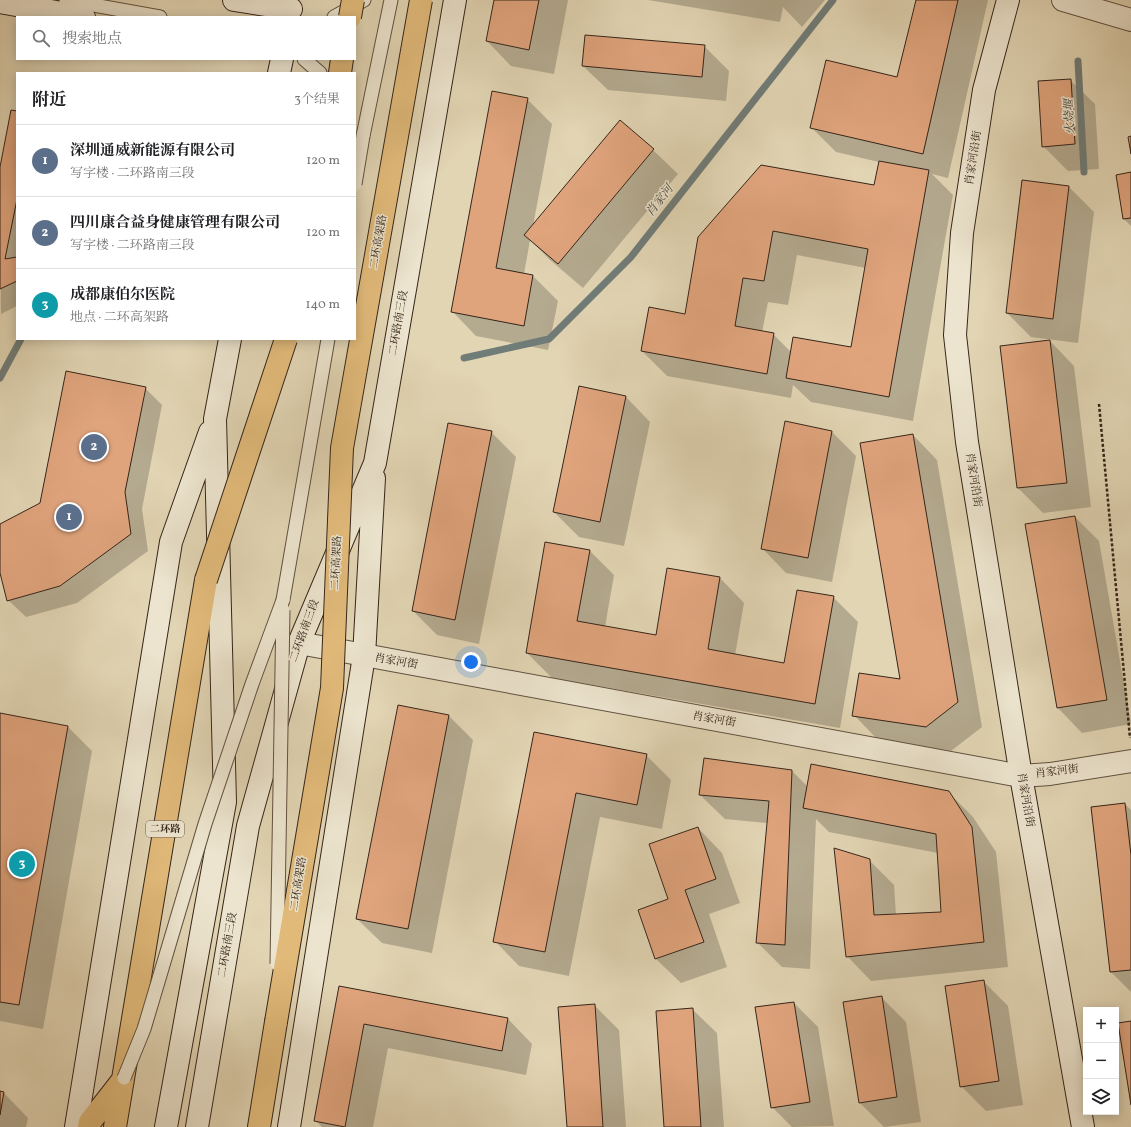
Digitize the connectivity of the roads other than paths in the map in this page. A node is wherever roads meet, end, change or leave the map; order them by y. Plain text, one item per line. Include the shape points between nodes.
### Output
1 (66, 0) edge
2 (234, 0) edge
3 (353, 0) edge
4 (364, 0) edge
5 (391, 0) edge
6 (421, 0) edge
7 (455, 0) edge
8 (1008, 0) edge
9 (1063, 0) edge
10 (0, 2) edge
11 (291, 9) edge
12 (78, 16) edge
13 (154, 16) edge
14 (336, 16) edge
15 (350, 16) edge
16 (1131, 20) edge
17 (282, 60) edge
18 (305, 60) edge
19 (342, 60) edge
20 (279, 72) edge
21 (319, 72) edge
22 (340, 72) edge
23 (356, 126) edge
24 (363, 136) junction
25 (356, 178) edge
26 (230, 340) edge
27 (286, 340) edge
28 (328, 340) edge
29 (215, 419) junction
30 (375, 463) junction
31 (283, 600) junction
32 (298, 643) junction
33 (364, 656) junction
34 (1131, 753) edge
35 (1021, 776) junction
36 (1053, 959) junction
37 (276, 1022) junction
38 (124, 1078) junction
39 (1083, 1084) edge
40 (1091, 1115) edge
41 (166, 1126) edge
42 (76, 1127) edge
43 (89, 1127) edge
44 (115, 1127) edge
45 (197, 1127) edge
46 (259, 1127) edge
47 (289, 1127) edge
48 (1083, 1127) edge
49 (1093, 1127) edge

1 - 13 lane
2 - 11 main road
3 - 15 highway, bridge
4 - 14 lane
5 - 24 lane
6 - 37 highway, 二环高架路, bridge via 342,448 332,688
7 - 30 main road, 二环路南三段
8 - 35 main road, 肖家河沿街 via 984,90 962,233 955,335 967,442
9 - 16 main road
10 - 12 main road
17 - 20 main road
18 - 21 lane
19 - 22 highway
23 - 24 lane
24 - 25 lane, bridge
26 - 29 main road
27 - 38 highway, 二环路, bridge via 206,580
28 - 31 lane
29 - 41 main road via 225,802
29 - 42 main road via 171,542
30 - 32 main road, 二环路南三段
30 - 33 main road
31 - 37 lane, bridge
31 - 38 lane, bridge via 205,824 144,1029
32 - 33 main road, 肖家河街
32 - 45 main road, 二环路南三段 via 248,826
33 - 35 main road, 肖家河街
33 - 47 main road
34 - 35 main road, 肖家河街 via 1050,774
35 - 36 main road, 肖家河沿街
36 - 39 main road, 肖家河沿街
36 - 48 main road, 肖家河沿街
37 - 46 highway, 二环高架路
38 - 43 highway via 90,1122
38 - 44 highway
40 - 49 main road

